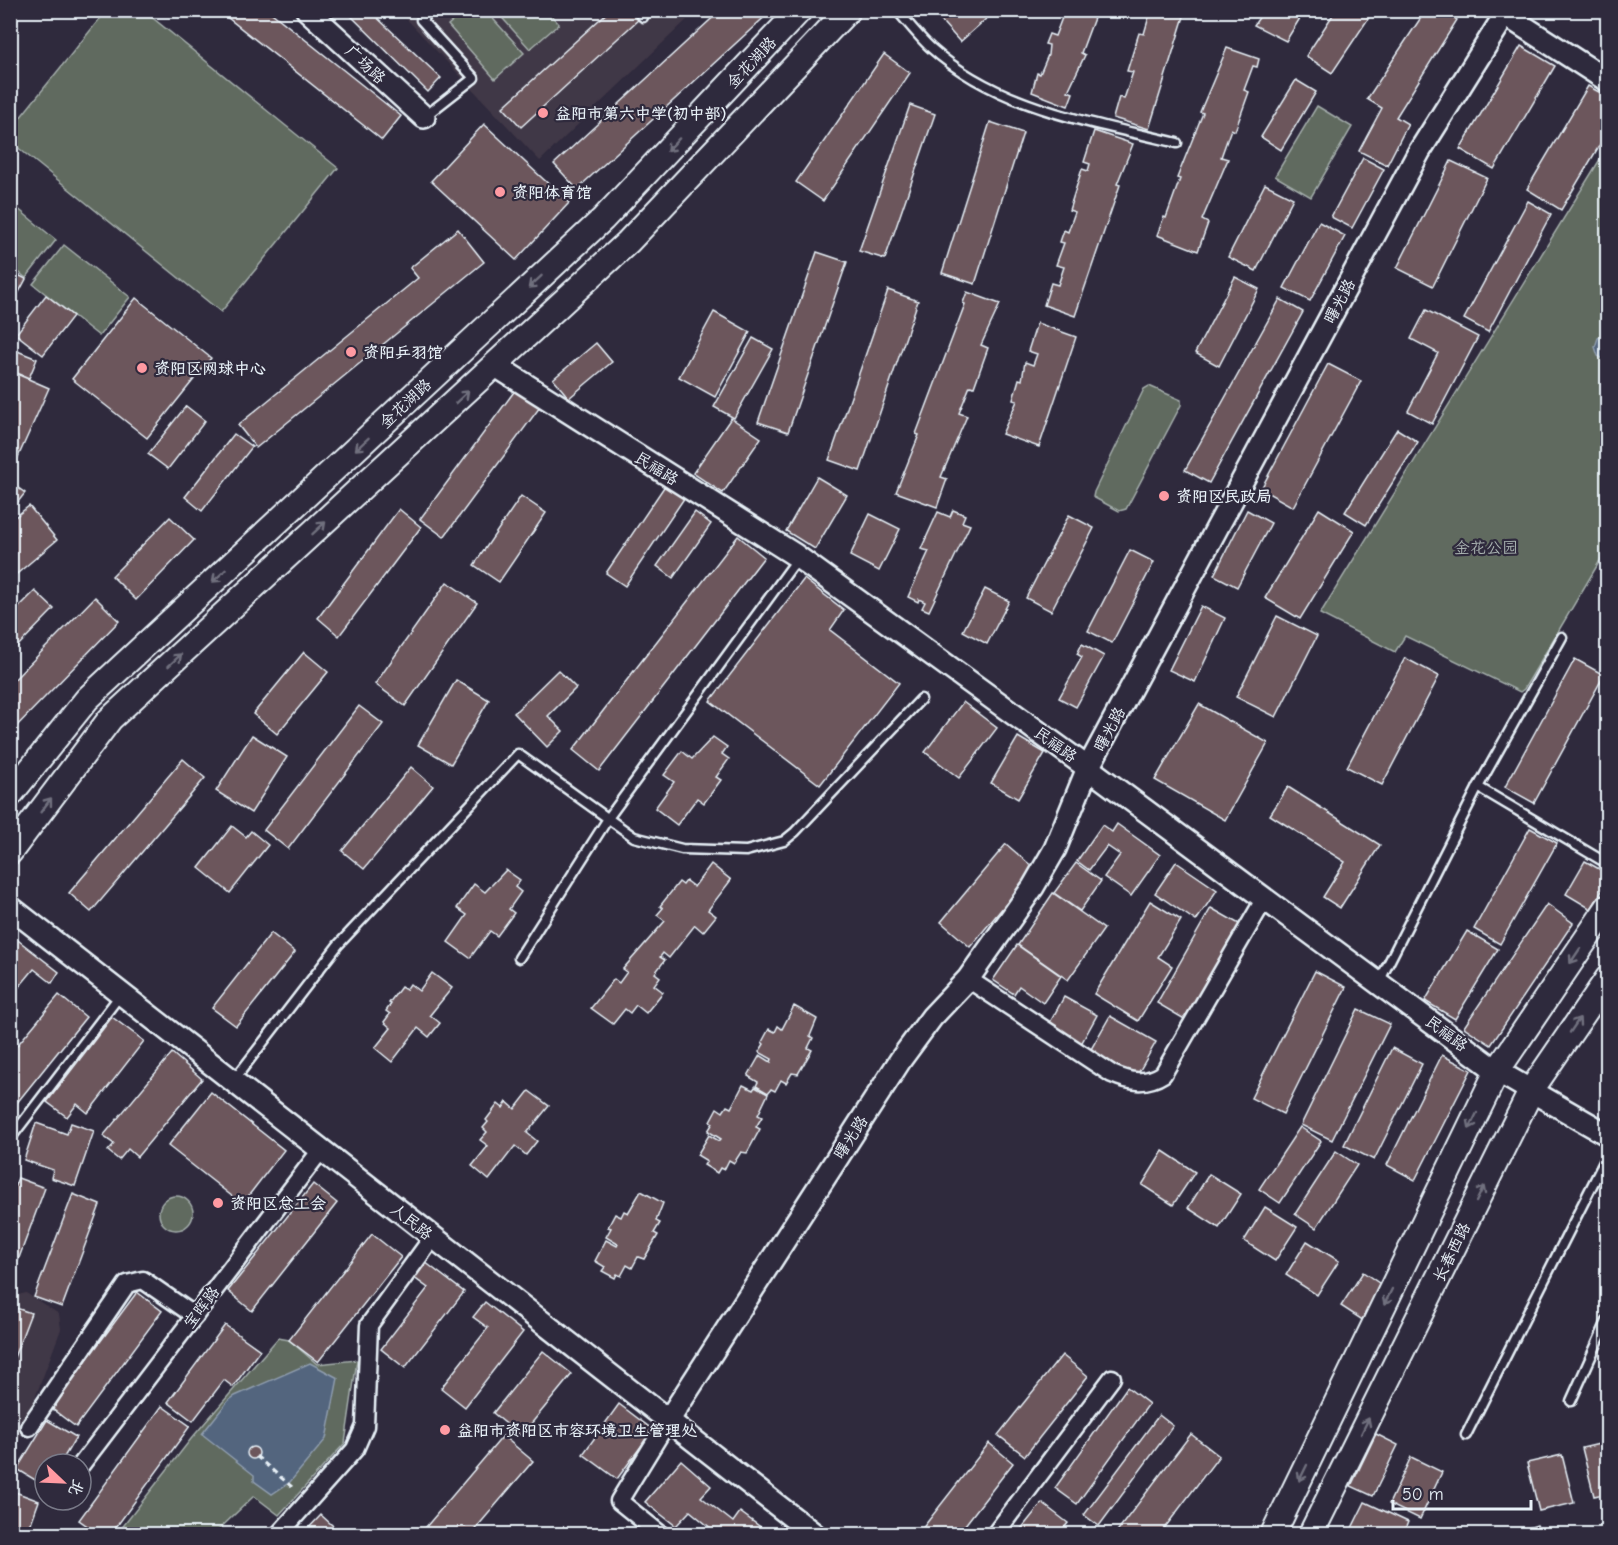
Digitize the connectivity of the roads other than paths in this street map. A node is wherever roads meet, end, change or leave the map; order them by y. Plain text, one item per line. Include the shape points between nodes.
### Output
1 (307, 10) edge
2 (432, 10) edge
3 (800, 10) edge
4 (848, 10) edge
5 (897, 10) edge
6 (1504, 12) edge
7 (1608, 81) edge
8 (424, 117) joint
9 (1177, 143) dead end
10 (496, 366) junction
11 (798, 558) junction
12 (1562, 637) dead end
13 (921, 699) dead end
14 (1088, 768) junction
15 (1478, 787) junction
16 (10, 795) edge
17 (609, 817) junction
18 (10, 852) edge
19 (1608, 864) edge
20 (1265, 898) junction
21 (10, 907) edge
22 (1608, 907) edge
23 (519, 958) dead end
24 (1608, 978) edge
25 (968, 979) junction
26 (1379, 983) junction
27 (121, 993) junction
28 (1497, 1071) junction
29 (233, 1081) junction
30 (1532, 1089) junction
31 (1608, 1135) edge
32 (10, 1139) edge
33 (321, 1150) junction
34 (1608, 1154) edge
35 (433, 1237) junction
36 (195, 1316) junction
37 (1608, 1319) edge
38 (1112, 1378) dead end
39 (1571, 1401) dead end
40 (668, 1421) junction
41 (29, 1427) dead end
42 (1466, 1435) dead end
43 (91, 1452) edge
44 (279, 1534) edge
45 (660, 1534) edge
46 (814, 1534) edge
47 (995, 1534) edge
48 (1274, 1534) edge
49 (1311, 1534) edge

1 - 8 street, 广场路
2 - 8 lane via 421,20 474,78
3 -> 16 main road, 金花湖路 via 603,219 87,699
4 - 10 main road via 628,242
5 - 9 lane via 931,48 968,75 1031,107
6 - 7 street
6 - 14 street, 曙光路 via 1419,152
10 - 11 street, 民福路
18 -> 10 main road via 110,719
11 - 14 street, 民福路
11 - 17 lane
12 - 15 lane
13 - 17 lane via 784,841 746,851 682,849 634,837
14 - 20 street, 民福路
14 - 25 street, 曙光路 via 1055,849
15 - 19 lane
15 - 26 lane
17 - 23 lane
17 - 29 lane via 518,754 338,945
20 - 25 street via 1163,1074 1151,1081 1128,1081 1112,1074
20 - 26 street, 民福路
21 - 27 street, 人民路
22 -> 28 main road
30 -> 24 main road, 长春西路
25 - 40 street, 曙光路 via 932,1017 901,1059
26 - 28 street, 民福路
27 - 29 street, 人民路
27 - 32 lane
28 - 30 street, 民福路
28 -> 48 main road
29 - 33 street, 人民路
30 - 31 street, 民福路
49 -> 30 main road, 长春西路
33 - 35 street, 人民路
33 - 36 street, 宝晖路
34 - 42 lane
35 - 40 street, 人民路
35 - 44 street via 369,1325 365,1426 355,1449
36 - 41 street via 143,1280 126,1284
36 - 43 street, 宝晖路
37 - 39 lane
38 - 47 street
40 - 45 street via 619,1501
40 - 46 street, 人民路

